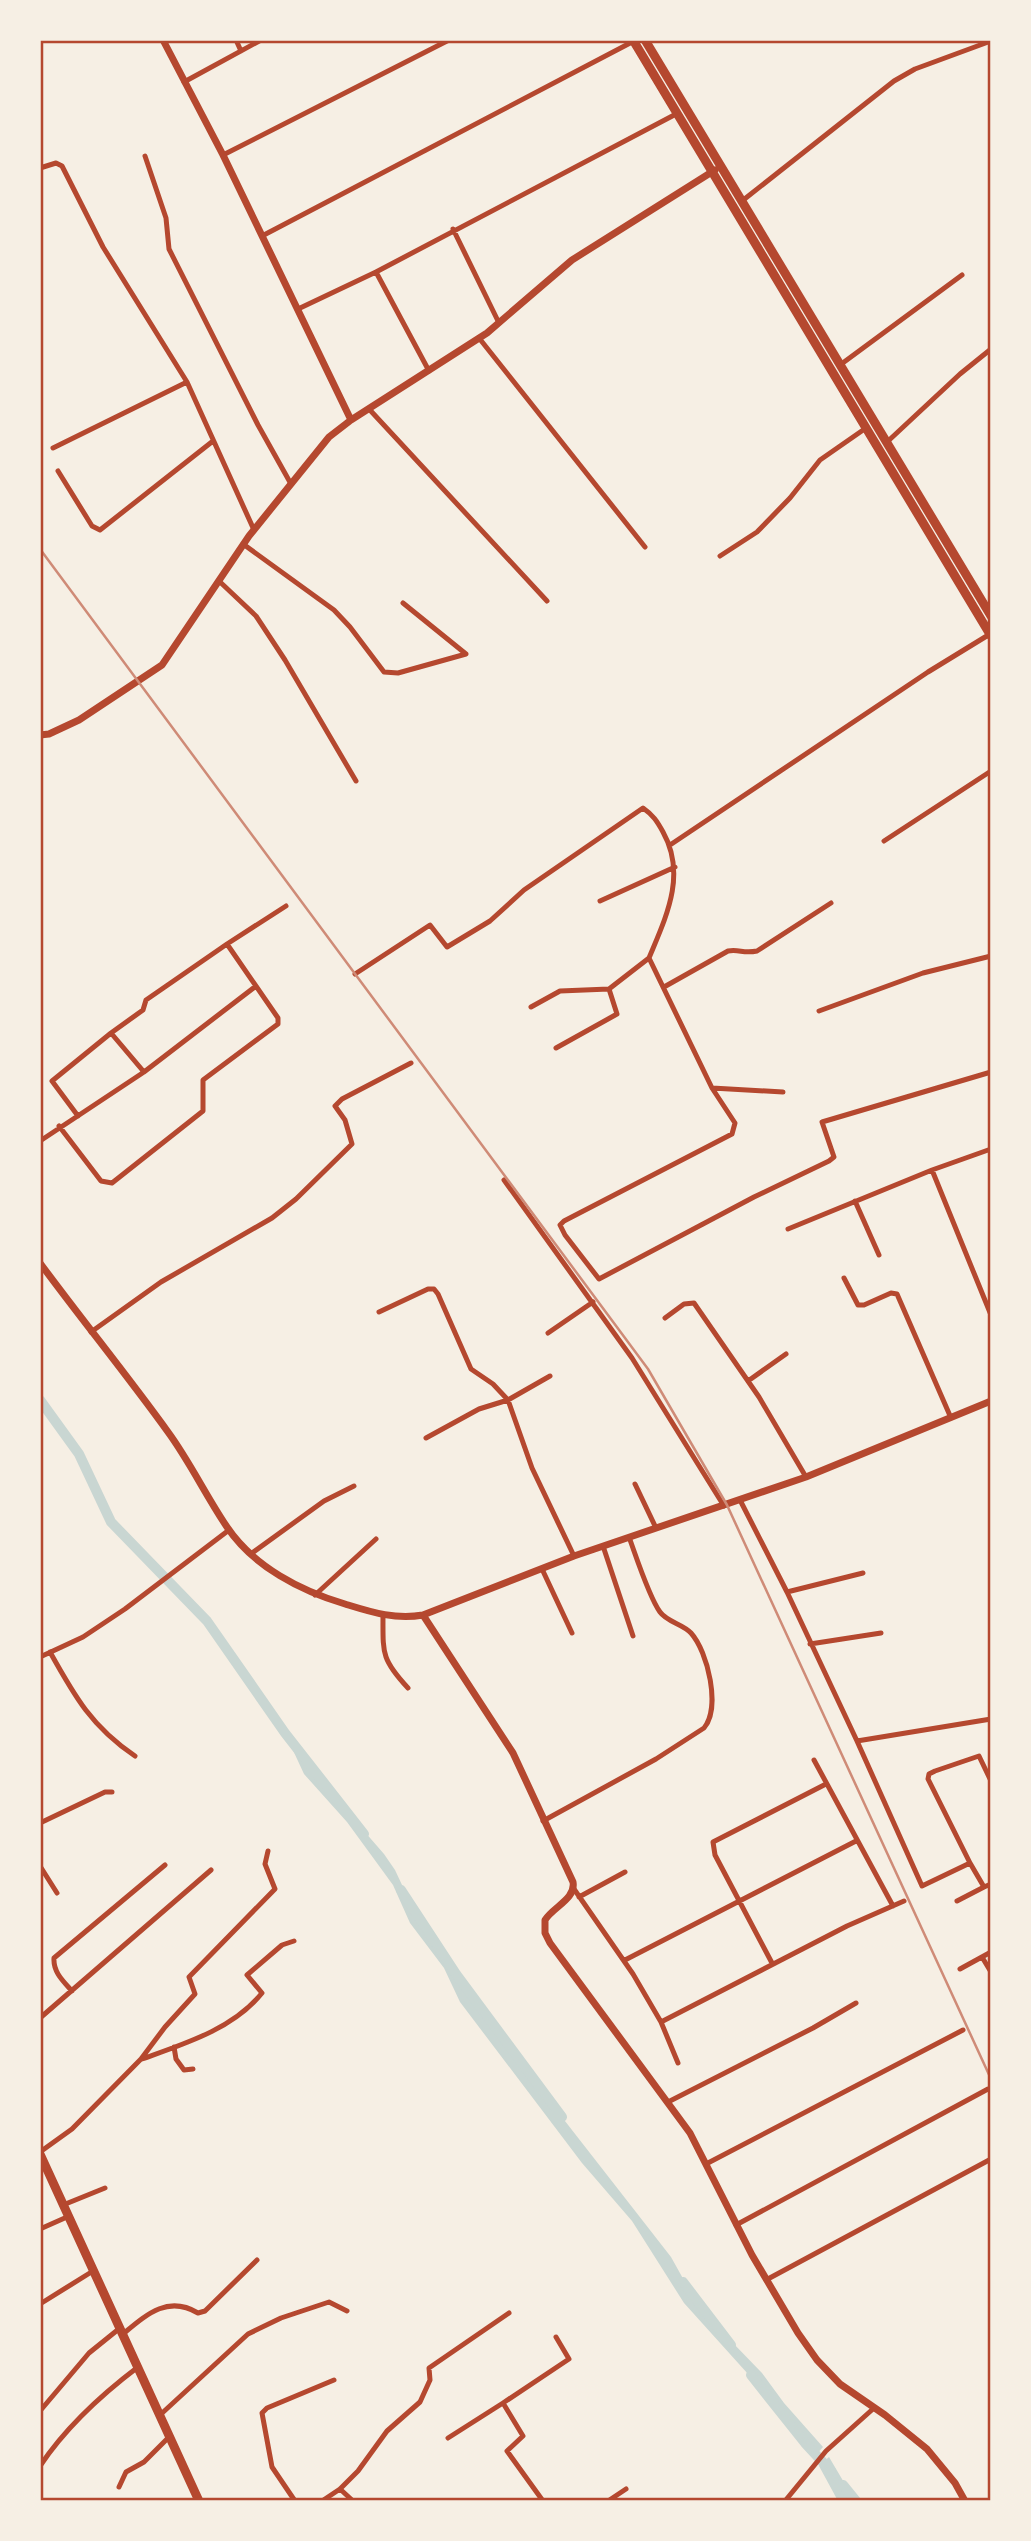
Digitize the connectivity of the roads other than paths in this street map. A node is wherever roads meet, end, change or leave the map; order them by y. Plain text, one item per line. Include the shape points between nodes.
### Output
1 (163, 40) edge
2 (236, 40) edge
3 (261, 40) edge
4 (449, 40) edge
5 (645, 40) edge
6 (633, 41) edge
7 (987, 42) edge
8 (241, 51) junction
9 (184, 82) junction
10 (678, 113) junction
11 (145, 156) dead end
12 (223, 156) junction
13 (40, 168) edge
14 (717, 169) junction
15 (737, 203) junction
16 (453, 229) junction
17 (261, 236) junction
18 (376, 272) junction
19 (962, 275) dead end
20 (298, 309) junction
21 (499, 323) junction
22 (479, 338) junction
23 (991, 349) edge
24 (840, 365) junction
25 (429, 371) junction
26 (187, 382) junction
27 (369, 409) junction
28 (351, 420) junction
29 (866, 428) junction
30 (213, 441) junction
31 (887, 442) junction
32 (53, 448) dead end
33 (878, 450) junction
34 (58, 471) dead end
35 (291, 484) junction
36 (254, 530) junction
37 (243, 544) junction
38 (645, 547) dead end
39 (720, 556) dead end
40 (219, 581) junction
41 (547, 601) dead end
42 (403, 603) dead end
43 (991, 616) edge
44 (990, 635) edge
45 (40, 735) edge
46 (991, 771) edge
47 (356, 781) dead end
48 (884, 841) dead end
49 (670, 845) junction
50 (675, 867) junction
51 (600, 901) dead end
52 (831, 903) dead end
53 (286, 906) dead end
54 (227, 944) junction
55 (991, 956) edge
56 (649, 958) junction
57 (355, 974) dead end
58 (256, 986) junction
59 (664, 987) junction
60 (609, 989) junction
61 (531, 1007) dead end
62 (820, 1011) dead end
63 (111, 1033) junction
64 (556, 1048) dead end
65 (411, 1063) dead end
66 (144, 1072) junction
67 (991, 1072) edge
68 (712, 1088) junction
69 (783, 1092) dead end
70 (78, 1116) junction
71 (59, 1126) junction
72 (40, 1141) edge
73 (991, 1149) edge
74 (932, 1170) junction
75 (504, 1180) dead end
76 (855, 1201) junction
77 (788, 1229) dead end
78 (879, 1255) dead end
79 (40, 1263) edge
80 (844, 1278) dead end
81 (593, 1302) junction
82 (379, 1312) dead end
83 (991, 1315) edge
84 (664, 1318) dead end
85 (91, 1332) junction
86 (548, 1333) dead end
87 (786, 1354) dead end
88 (550, 1376) dead end
89 (748, 1381) junction
90 (508, 1400) junction
91 (991, 1401) edge
92 (951, 1418) junction
93 (426, 1438) dead end
94 (806, 1477) junction
95 (635, 1484) dead end
96 (354, 1486) dead end
97 (740, 1500) junction
98 (723, 1506) junction
99 (656, 1528) junction
100 (229, 1530) junction
101 (629, 1538) junction
102 (376, 1539) dead end
103 (603, 1546) junction
104 (251, 1553) junction
105 (575, 1556) junction
106 (542, 1570) junction
107 (863, 1573) dead end
108 (787, 1592) junction
109 (315, 1595) junction
110 (383, 1615) junction
111 (423, 1615) junction
112 (572, 1633) dead end
113 (881, 1633) dead end
114 (633, 1636) dead end
115 (810, 1644) junction
116 (50, 1652) junction
117 (40, 1657) edge
118 (408, 1688) dead end
119 (991, 1718) edge
120 (856, 1741) junction
121 (135, 1756) dead end
122 (814, 1760) dead end
123 (991, 1782) edge
124 (826, 1784) junction
125 (112, 1792) dead end
126 (543, 1821) junction
127 (40, 1823) edge
128 (856, 1841) junction
129 (268, 1852) dead end
130 (970, 1863) junction
131 (165, 1865) dead end
132 (40, 1866) edge
133 (211, 1870) dead end
134 (625, 1872) dead end
135 (991, 1884) edge
136 (984, 1887) junction
137 (574, 1889) junction
138 (57, 1893) dead end
139 (579, 1897) junction
140 (740, 1901) junction
141 (904, 1901) dead end
142 (957, 1901) dead end
143 (893, 1906) junction
144 (294, 1941) dead end
145 (991, 1952) edge
146 (982, 1957) junction
147 (625, 1960) junction
148 (772, 1963) junction
149 (961, 1969) dead end
150 (991, 1972) edge
151 (72, 1991) junction
152 (856, 2003) dead end
153 (40, 2018) edge
154 (660, 2022) junction
155 (964, 2030) dead end
156 (174, 2048) junction
157 (141, 2059) junction
158 (678, 2063) dead end
159 (193, 2069) dead end
160 (988, 2089) dead end
161 (668, 2102) junction
162 (41, 2155) edge
163 (991, 2159) edge
164 (706, 2164) junction
165 (104, 2188) dead end
166 (62, 2205) junction
167 (67, 2217) junction
168 (736, 2225) junction
169 (40, 2229) edge
170 (257, 2260) dead end
171 (93, 2271) junction
172 (766, 2280) junction
173 (40, 2304) edge
174 (347, 2311) dead end
175 (509, 2313) dead end
176 (121, 2331) junction
177 (556, 2337) dead end
178 (138, 2367) junction
179 (334, 2381) dead end
180 (503, 2403) junction
181 (874, 2408) junction
182 (40, 2411) edge
183 (159, 2415) junction
184 (169, 2438) junction
185 (449, 2438) dead end
186 (40, 2466) edge
187 (119, 2487) dead end
188 (340, 2489) junction
189 (626, 2489) dead end
190 (199, 2501) edge
191 (295, 2501) edge
192 (321, 2501) edge
193 (353, 2501) edge
194 (543, 2501) edge
195 (608, 2501) edge
196 (785, 2501) edge
197 (965, 2501) edge

1 - 9 street
2 - 8 street
3 - 8 street
4 - 12 street
5 - 14 main road
6 - 10 main road
6 - 17 street
7 - 15 street via 894,81
8 - 9 street
9 - 12 street
10 - 14 main road
10 - 16 street
11 - 35 street via 166,218 169,250
12 - 17 street
13 - 26 street via 55,163 62,166 103,247
14 - 15 main road
14 - 21 street via 572,260
15 - 24 main road
15 - 29 main road
16 - 18 street
16 - 21 street
17 - 20 street
18 - 20 street
18 - 25 street
19 - 24 street
20 - 28 street
21 - 22 street
22 - 25 street
22 - 38 street
23 - 31 street
24 - 31 main road
25 - 27 street
26 - 30 street
26 - 32 street
27 - 28 street
27 - 41 street
28 - 35 street via 329,437
29 - 33 main road
29 - 39 street via 820,460 757,532
30 - 34 street via 100,530 92,526
30 - 36 street
31 - 33 street
31 - 43 main road
33 - 44 main road
35 - 36 street
36 - 37 street
37 - 40 street
37 - 42 street via 334,610 384,672 398,673 466,654
40 - 45 street via 162,665 79,720
40 - 47 street via 256,616
44 - 49 street
46 - 48 street
49 - 50 street
49 - 57 street via 654,815 643,808 524,890 464,938 447,947 430,925
50 - 51 street
50 - 56 street via 666,916
52 - 59 street via 757,951 728,951
53 - 54 street
54 - 58 street
54 - 63 street via 146,1000 143,1010
55 - 62 street via 923,974
56 - 59 street
56 - 60 street
58 - 66 street
58 - 71 street via 278,1024 203,1080 203,1111 112,1183 101,1181
59 - 68 street
60 - 61 street via 560,990
60 - 64 street via 617,1014
63 - 66 street
63 - 70 street via 52,1081
65 - 85 street via 335,1106 352,1144 296,1199 272,1218 161,1282
66 - 70 street
67 - 68 street via 822,1122 834,1157 829,1161 599,1279 560,1225 732,1134 735,1124
68 - 69 street
70 - 71 street
71 - 72 street
73 - 74 street
74 - 76 street
74 - 83 street
75 - 81 street
76 - 77 street
76 - 78 street
79 - 85 street
80 - 92 street via 858,1304 897,1294
81 - 86 street
81 - 98 street
82 - 90 street via 434,1289 471,1369
84 - 89 street via 684,1304 694,1303
85 - 100 street via 170,1434
87 - 89 street
88 - 90 street
89 - 94 street
90 - 93 street via 479,1409
90 - 105 street via 532,1468
91 - 92 street
92 - 94 street
94 - 97 street
95 - 99 street
96 - 104 street via 324,1501
97 - 98 street
97 - 108 street
98 - 99 street
99 - 101 street
100 - 104 street
100 - 116 street via 125,1609
101 - 103 street
101 - 126 street via 659,1612 691,1633 710,1670 710,1721 656,1759
102 - 109 street
103 - 105 street
103 - 114 street
104 - 109 street via 287,1581
105 - 106 street
106 - 111 street
106 - 112 street
107 - 108 street
108 - 115 street
109 - 110 street
110 - 111 street
110 - 118 street via 384,1654
111 - 126 street via 513,1753
113 - 115 street
115 - 120 street
116 - 117 street
116 - 121 street via 84,1710 111,1740
119 - 120 street
120 - 130 street via 922,1886
122 - 124 street
123 - 130 street via 979,1756 929,1774
124 - 128 street
124 - 140 street via 713,1842 715,1855
125 - 127 street via 105,1791
126 - 137 street
128 - 140 street
128 - 143 street
129 - 157 street via 265,1864 275,1888 189,1977 195,1994
130 - 136 street
131 - 151 street via 54,1958 53,1966
132 - 138 street
133 - 151 street
134 - 139 street
135 - 136 street
136 - 142 street
137 - 139 street
137 - 161 street via 545,1920 545,1933
139 - 147 street
140 - 147 street
140 - 148 street
141 - 143 street
143 - 148 street
144 - 156 street via 282,1945 247,1975 262,1993 252,2006 235,2020
145 - 146 street
146 - 149 street
146 - 150 street
147 - 154 street
148 - 154 street
151 - 153 street
152 - 161 street
154 - 158 street
155 - 164 street
156 - 157 street
156 - 159 street via 184,2070
157 - 162 street
160 - 168 street
161 - 164 street
162 - 166 main road
163 - 172 street
164 - 168 street
165 - 166 street
166 - 167 main road
167 - 169 street
167 - 171 main road
168 - 172 street
170 - 176 street via 205,2311 169,2305
171 - 173 street
171 - 176 main road
172 - 181 street via 817,2360 840,2384
174 - 183 street via 329,2301 248,2334
175 - 188 street via 429,2368 430,2380 420,2402 387,2431
176 - 178 main road
176 - 182 street via 89,2353
177 - 180 street via 569,2359
178 - 183 main road
178 - 186 street via 100,2396
179 - 191 street via 262,2413 272,2468
180 - 185 street
180 - 194 street via 523,2436 507,2452
181 - 196 street via 826,2451
181 - 197 street via 927,2449
183 - 184 main road
184 - 187 street via 126,2472
184 - 190 main road
188 - 192 street
188 - 193 street
189 - 195 street

